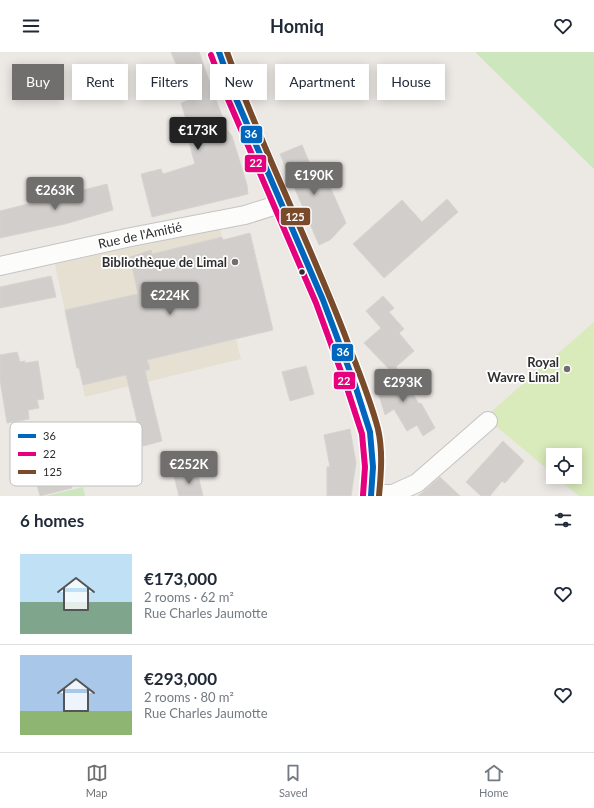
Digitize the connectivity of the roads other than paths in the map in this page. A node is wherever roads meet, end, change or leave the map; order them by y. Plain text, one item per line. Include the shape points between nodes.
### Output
1 (219, 52) edge
2 (280, 204) junction
3 (0, 266) edge
4 (488, 421) dead end
5 (371, 495) edge

1 - 2 main road
2 - 3 street, Rue de l'Amitié via 245,215
2 - 5 main road via 334,327 370,432 373,467
4 - 5 street via 417,483 393,494

